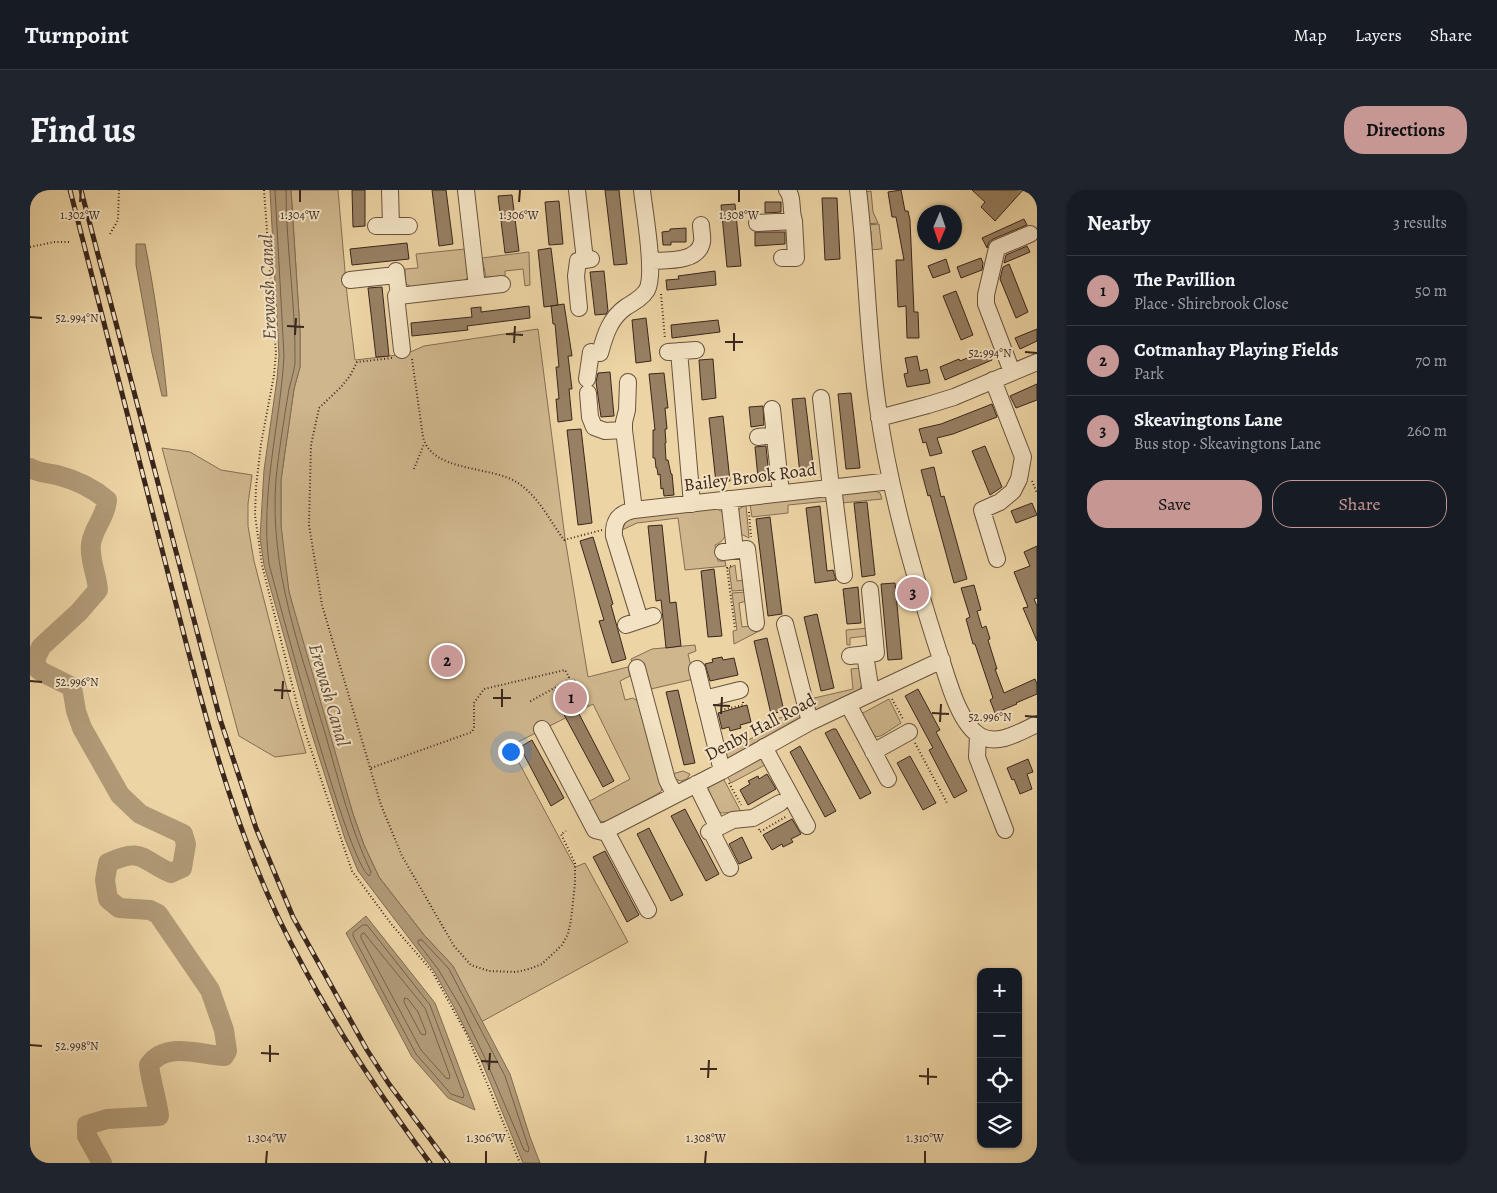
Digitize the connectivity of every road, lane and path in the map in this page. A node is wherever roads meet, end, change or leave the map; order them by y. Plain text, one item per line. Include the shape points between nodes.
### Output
1 (119, 190) edge
2 (264, 190) edge
3 (390, 190) edge
4 (466, 190) edge
5 (577, 190) edge
6 (642, 190) edge
7 (787, 190) edge
8 (858, 190) edge
9 (794, 221) junction
10 (757, 222) dead end
11 (409, 226) dead end
12 (700, 226) dead end
13 (110, 234) dead end
14 (1030, 234) dead end
15 (72, 242) dead end
16 (30, 247) edge
17 (782, 258) dead end
18 (650, 261) junction
19 (350, 280) dead end
20 (502, 284) dead end
21 (477, 287) junction
22 (660, 290) dead end
23 (398, 296) junction
24 (579, 308) dead end
25 (681, 351) joint
26 (401, 355) junction
27 (1037, 362) edge
28 (1012, 372) junction
29 (994, 380) junction
30 (628, 382) dead end
31 (820, 398) dead end
32 (772, 409) dead end
33 (879, 418) junction
34 (624, 430) junction
35 (775, 435) junction
36 (758, 437) dead end
37 (424, 444) junction
38 (414, 469) dead end
39 (891, 481) junction
40 (832, 488) junction
41 (781, 494) junction
42 (748, 497) junction
43 (728, 499) junction
44 (692, 504) junction
45 (634, 510) junction
46 (615, 524) junction
47 (735, 558) junction
48 (997, 559) dead end
49 (844, 575) dead end
50 (870, 590) dead end
51 (730, 592) junction
52 (735, 592) dead end
53 (640, 620) dead end
54 (756, 623) dead end
55 (785, 624) dead end
56 (734, 628) dead end
57 (942, 660) junction
58 (636, 668) dead end
59 (697, 669) dead end
60 (740, 690) dead end
61 (871, 693) junction
62 (704, 699) junction
63 (529, 702) dead end
64 (848, 704) junction
65 (810, 722) junction
66 (1037, 724) edge
67 (542, 729) dead end
68 (909, 732) dead end
69 (978, 735) junction
70 (764, 747) junction
71 (873, 752) junction
72 (371, 768) junction
73 (722, 770) junction
74 (888, 779) dead end
75 (696, 784) junction
76 (675, 795) junction
77 (780, 803) dead end
78 (748, 818) junction
79 (808, 826) dead end
80 (716, 828) junction
81 (1005, 830) dead end
82 (566, 831) dead end
83 (603, 832) junction
84 (730, 868) dead end
85 (648, 910) dead end
86 (520, 1163) edge

1 - 13 path via 118,220
2 - 86 path via 276,353 261,444 254,514 262,565 301,720 352,871 432,971 467,1036
3 - 11 street via 383,226
4 - 21 street
5 - 24 street via 585,260 576,276
6 - 18 street
7 - 9 street via 791,194
8 - 33 street
9 - 10 street
9 - 17 street via 796,258
12 - 18 street via 702,241 694,254
14 - 28 street via 997,248 986,295 986,304
15 - 16 path
18 - 34 street via 650,282 646,291 625,308 607,330 588,386 594,427 605,431
19 - 23 street via 396,273
20 - 21 street
21 - 23 street
22 - 25 path via 666,353
23 - 26 street
25 - 44 street
26 - 37 path via 412,357
26 - 72 path via 357,362 341,387 319,408 311,445 309,525 322,605
27 - 28 street
28 - 29 street
29 - 33 street via 934,404
29 - 48 street via 1023,457 1013,491 1000,502 982,510
30 - 34 street
31 - 40 street
32 - 35 street
33 - 39 street
34 - 45 street
35 - 36 street
35 - 41 street
37 - 38 path
37 - 46 path via 442,460 516,482 535,497 564,540
39 - 40 street, Bailey Brook Road
39 - 57 street
40 - 41 street, Bailey Brook Road
40 - 49 street
41 - 42 street, Bailey Brook Road
42 - 43 street, Bailey Brook Road
42 - 47 path via 752,542
43 - 44 street, Bailey Brook Road
43 - 47 street
44 - 45 street, Bailey Brook Road
45 - 46 street, Bailey Brook Road via 622,514
46 - 53 street via 614,536
47 - 51 path
47 - 54 street
50 - 61 street via 864,654
51 - 52 path
51 - 56 path
55 - 65 street
57 - 61 street, Denby Hall Road
57 - 69 street via 966,723
58 - 76 street via 634,688 666,780
59 - 62 street
60 - 62 street
61 - 64 street, Denby Hall Road
62 - 73 street
63 - 72 path via 567,681 569,677 565,670 484,688 474,702 472,732
64 - 65 street, Denby Hall Road
64 - 71 street
65 - 70 street, Denby Hall Road
66 - 69 street via 1002,739
67 - 83 street via 595,830
68 - 71 street
69 - 81 street via 977,756
70 - 73 street, Denby Hall Road
70 - 79 street
71 - 74 street
72 - 82 path via 402,856 454,946 471,965 489,971 516,972 542,964 562,945 571,920 575,884 575,863 561,834
73 - 75 street, Denby Hall Road
73 - 78 path
75 - 76 street, Denby Hall Road
75 - 80 street
76 - 83 street, Denby Hall Road
77 - 78 street
78 - 80 street via 732,820
80 - 84 street
83 - 85 street

